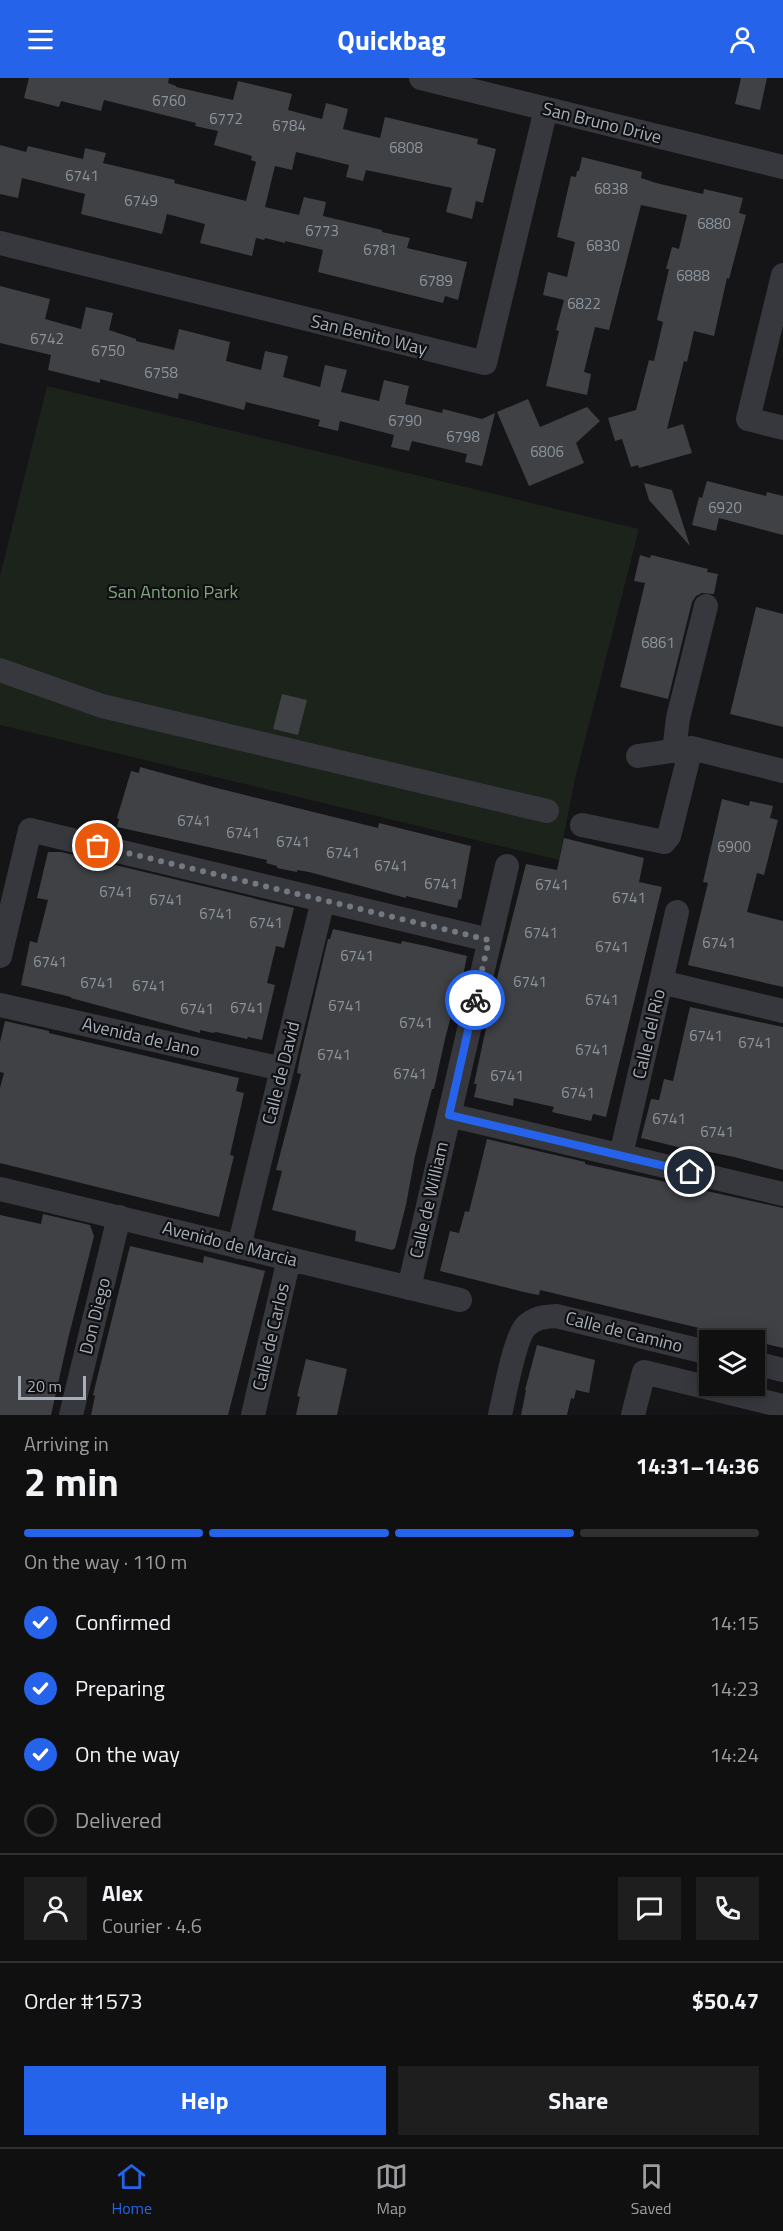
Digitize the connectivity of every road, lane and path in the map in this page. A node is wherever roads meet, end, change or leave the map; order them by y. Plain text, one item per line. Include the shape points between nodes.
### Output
1 (421, 78) edge
2 (546, 109) junction
3 (783, 167) edge
4 (0, 243) edge
5 (783, 275) edge
6 (783, 428) edge
7 (706, 606) dead end
8 (0, 670) edge
9 (682, 749) junction
10 (639, 756) dead end
11 (783, 771) edge
12 (547, 811) dead end
13 (582, 825) dead end
14 (507, 866) dead end
15 (323, 900) junction
16 (677, 912) dead end
17 (489, 940) junction
18 (0, 956) edge
19 (661, 982) junction
20 (0, 1005) edge
21 (783, 1011) edge
22 (282, 1069) junction
23 (449, 1115) junction
24 (621, 1155) junction
25 (0, 1189) edge
26 (783, 1194) edge
27 (118, 1217) junction
28 (239, 1247) junction
29 (289, 1259) junction
30 (409, 1288) junction
31 (460, 1300) dead end
32 (699, 1350) edge
33 (765, 1366) edge
34 (783, 1370) edge
35 (783, 1406) edge
36 (71, 1415) edge
37 (253, 1415) edge
38 (500, 1415) edge
39 (633, 1415) edge

1 - 2 street, San Bruno Drive
2 - 3 street, San Bruno Drive
2 - 4 street, San Benito Way via 485,363
5 - 6 street via 748,419
7 - 9 street via 678,718
8 - 12 street via 102,706
9 - 10 street
9 - 11 street
9 - 13 street via 669,836 664,842
14 - 17 street, Calle de William
15 - 17 street
15 - 18 street via 30,830
15 - 22 street, Calle de David
16 - 19 street, Calle del Rio
17 - 23 street, Calle de William
19 - 21 street
19 - 24 street, Calle del Rio
20 - 22 street, Avenida de Jano
22 - 28 street, Calle de David
23 - 24 street
23 - 30 street, Calle de William
24 - 26 street
25 - 27 street, Avenido de Marcia
27 - 28 street, Avenido de Marcia
27 - 36 street, Don Diego
28 - 29 street, Avenido de Marcia
29 - 30 street, Avenido de Marcia
29 - 37 street, Calle de Carlos
30 - 31 street, Avenido de Marcia
32 - 38 street, Calle de Camino via 556,1316 539,1317 524,1328 517,1345
33 - 34 street
35 - 39 street via 644,1372

